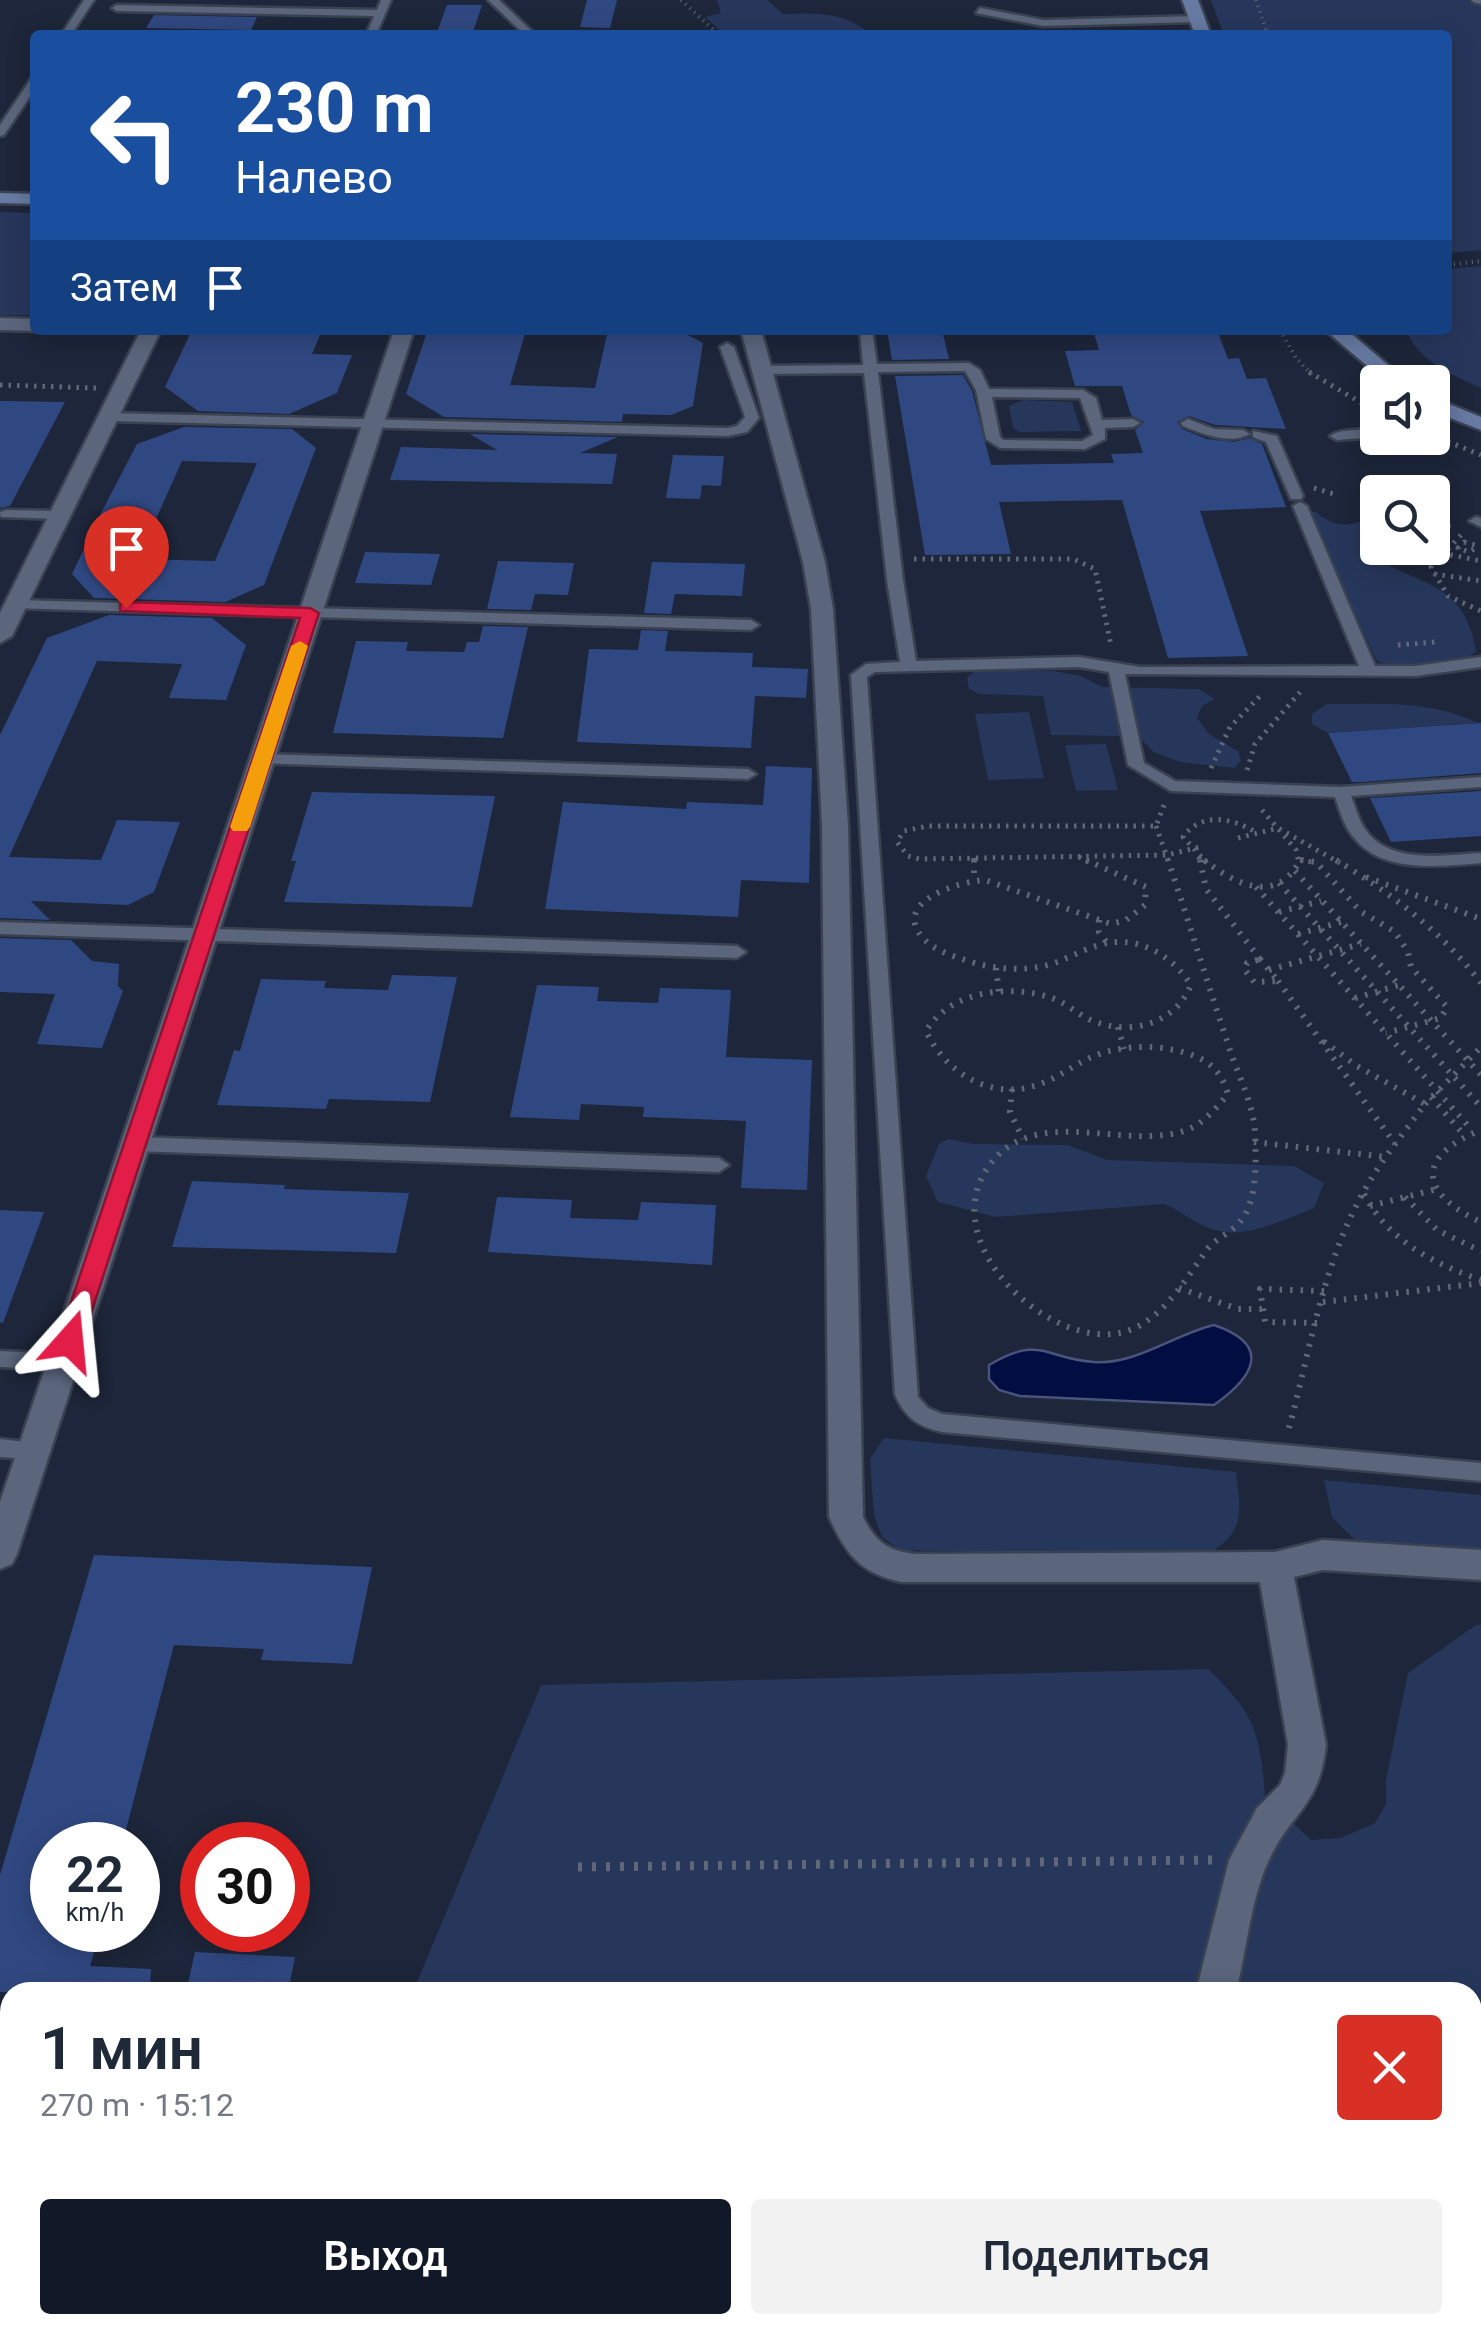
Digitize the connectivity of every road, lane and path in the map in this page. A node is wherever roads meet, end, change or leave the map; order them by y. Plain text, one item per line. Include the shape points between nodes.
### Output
1 (89, 0) edge
2 (386, 0) edge
3 (493, 0) edge
4 (682, 0) edge
5 (1190, 0) edge
6 (1256, 0) edge
7 (117, 8) dead end
8 (980, 11) dead end
9 (380, 13) junction
10 (1200, 27) edge
11 (69, 30) edge
12 (372, 30) edge
13 (526, 30) edge
14 (715, 30) edge
15 (1266, 30) edge
16 (30, 88) edge
17 (0, 133) edge
18 (0, 198) edge
19 (30, 199) edge
20 (1481, 262) edge
21 (1452, 265) edge
22 (0, 324) edge
23 (30, 325) edge
24 (148, 335) edge
25 (402, 335) edge
26 (867, 335) edge
27 (1283, 335) edge
28 (1341, 335) edge
29 (739, 339) edge
30 (1377, 365) edge
31 (870, 369) junction
32 (760, 370) junction
33 (0, 385) edge
34 (122, 388) junction
35 (983, 393) junction
36 (1360, 404) edge
37 (1450, 411) edge
38 (108, 417) junction
39 (1133, 423) dead end
40 (1188, 423) dead end
41 (373, 424) junction
42 (1097, 424) junction
43 (1481, 424) edge
44 (1360, 434) edge
45 (1337, 436) dead end
46 (1450, 442) edge
47 (1481, 454) edge
48 (6, 514) dead end
49 (60, 515) junction
50 (1478, 522) edge
51 (1456, 543) junction
52 (1450, 547) edge
53 (1478, 550) edge
54 (1450, 554) edge
55 (892, 560) junction
56 (1481, 560) edge
57 (1432, 565) edge
58 (1434, 574) junction
59 (1480, 585) edge
60 (16, 604) junction
61 (1481, 611) edge
62 (310, 613) junction
63 (751, 625) dead end
64 (0, 636) edge
65 (1439, 642) dead end
66 (1360, 648) junction
67 (1480, 664) edge
68 (908, 666) junction
69 (1116, 668) junction
70 (1369, 671) junction
71 (1274, 672) junction
72 (262, 759) junction
73 (748, 774) dead end
74 (1481, 782) edge
75 (1171, 786) junction
76 (1208, 788) junction
77 (1341, 792) junction
78 (1205, 821) dead end
79 (1156, 826) junction
80 (1238, 838) dead end
81 (1204, 846) dead end
82 (1167, 856) junction
83 (1200, 856) dead end
84 (1080, 857) junction
85 (974, 858) junction
86 (1481, 858) edge
87 (1300, 860) dead end
88 (1295, 871) dead end
89 (1356, 873) junction
90 (974, 880) junction
91 (1280, 883) dead end
92 (1256, 886) dead end
93 (1322, 900) junction
94 (1300, 906) junction
95 (1279, 912) junction
96 (1481, 919) edge
97 (1099, 920) junction
98 (1341, 922) junction
99 (0, 928) edge
100 (1320, 928) junction
101 (204, 934) junction
102 (1298, 934) junction
103 (1108, 944) junction
104 (1362, 944) junction
105 (1340, 950) junction
106 (737, 952) dead end
107 (1318, 956) junction
108 (1260, 959) junction
109 (996, 968) junction
110 (1269, 970) junction
111 (1278, 982) junction
112 (1481, 983) edge
113 (1400, 985) junction
114 (1377, 992) junction
115 (1000, 993) junction
116 (1355, 998) junction
117 (1431, 1020) junction
118 (1118, 1027) junction
119 (1408, 1027) junction
120 (1386, 1034) junction
121 (1322, 1040) junction
122 (1481, 1047) edge
123 (1124, 1049) junction
124 (1481, 1075) edge
125 (1012, 1089) junction
126 (1428, 1100) junction
127 (1481, 1107) edge
128 (1470, 1133) junction
129 (1023, 1140) junction
130 (1254, 1142) junction
131 (135, 1144) junction
132 (1395, 1144) junction
133 (1387, 1156) junction
134 (719, 1164) dead end
135 (1437, 1189) junction
136 (1364, 1194) junction
137 (1405, 1197) junction
138 (1370, 1206) junction
139 (1481, 1222) edge
140 (1481, 1251) edge
141 (1481, 1281) edge
142 (1179, 1288) junction
143 (1325, 1291) junction
144 (1322, 1302) junction
145 (1263, 1309) junction
146 (1317, 1323) junction
147 (0, 1359) edge
148 (64, 1362) junction
149 (0, 1448) edge
150 (34, 1450) junction
151 (1282, 1454) junction
152 (1481, 1472) edge
153 (0, 1554) edge
154 (1481, 1565) edge
155 (1275, 1567) junction
156 (1248, 1860) junction
157 (578, 1867) dead end
158 (1218, 1982) edge

1 - 11 lane
2 - 9 lane
3 - 13 lane
4 - 14 path
5 - 10 main road
6 - 15 path
7 - 9 lane
8 - 10 lane via 1043,22
9 - 12 lane
16 - 17 lane
18 - 19 main road
20 - 21 path
22 - 23 street
24 - 34 street
25 - 41 street
26 - 31 lane
27 - 36 path via 1301,368
28 - 30 main road
29 - 32 street
29 - 41 lane via 752,418 728,432
31 - 32 lane
31 - 35 lane via 969,367
31 - 55 lane
32 - 155 street via 822,609 835,824 846,1518 859,1547 881,1566
33 - 34 path
34 - 38 street
35 - 42 lane via 1083,394
35 - 42 lane via 993,439 1008,446 1085,445 1100,436
37 - 43 main road
38 - 41 lane
38 - 49 street
39 - 42 lane
40 - 66 lane via 1212,434 1272,439
41 - 62 street
44 - 45 lane
46 - 47 path
48 - 49 lane
49 - 60 street
50 - 51 path
51 - 52 path
51 - 53 path via 1470,542
54 - 56 path
55 - 68 lane
55 - 69 path via 1087,562 1095,569
57 - 58 path
58 - 59 path
58 - 61 path via 1448,596
60 - 62 lane
60 - 64 street
62 - 63 lane
62 - 72 street
65 - 66 path
66 - 70 lane
67 - 70 lane
68 - 69 lane via 1079,662
68 - 151 lane via 872,667 859,675 906,1395 912,1408 942,1423
69 - 71 lane
69 - 75 lane via 1136,765
70 - 71 lane
71 - 76 path via 1265,692 1222,737
72 - 73 lane
72 - 101 street
74 - 77 lane
75 - 76 lane
75 - 79 path
76 - 77 lane
76 - 78 path
77 - 86 lane via 1361,837 1382,850 1427,861
79 - 82 path
79 - 85 path via 928,826 904,831 896,842 918,859
80 - 89 path via 1278,828
81 - 82 path
82 - 84 path
82 - 130 path
83 - 108 path via 1206,888
84 - 85 path
84 - 97 path via 1146,887 1145,905 1126,920
85 - 90 path
87 - 117 path via 1316,862 1360,911 1395,932 1411,967 1447,1008
88 - 93 path
89 - 96 path
89 - 112 path via 1446,937
90 - 97 path
90 - 109 path via 941,889 924,902 918,933 934,948
91 - 94 path
92 - 95 path
93 - 94 path
93 - 98 path
94 - 95 path
94 - 100 path
95 - 102 path
97 - 103 path
98 - 100 path
98 - 104 path
99 - 101 lane
100 - 102 path
100 - 105 path
101 - 106 lane
101 - 131 street
102 - 107 path
103 - 109 path via 1047,966
103 - 118 path via 1144,946 1184,971 1191,985 1174,1013 1148,1026
104 - 105 path
104 - 113 path
105 - 107 path
105 - 114 path
107 - 110 path
107 - 116 path
108 - 110 path
108 - 111 path via 1247,963 1247,976
109 - 115 path
110 - 111 path
111 - 121 path
113 - 114 path
113 - 117 path
114 - 116 path
114 - 119 path
115 - 118 path via 1055,999
115 - 125 path via 943,1007 926,1031 933,1052 950,1070
116 - 120 path
117 - 119 path
117 - 124 path
118 - 123 path
119 - 120 path
119 - 127 path
120 - 128 path
121 - 126 path
121 - 132 path
122 - 126 path, bridge
123 - 125 path via 1034,1087
123 - 129 path via 1177,1050 1206,1060 1224,1075 1228,1094 1184,1131 1040,1134
125 - 129 path via 1010,1112
126 - 128 path
126 - 132 path
128 - 135 path via 1435,1156
129 - 142 path via 990,1164 975,1198 973,1228 992,1268 1026,1302 1063,1325 1098,1334 1125,1331
130 - 133 path
130 - 142 path via 1251,1198 1238,1224 1214,1240
131 - 134 lane
131 - 148 street
132 - 133 path
133 - 136 path
135 - 137 path
135 - 139 path
136 - 138 path
136 - 143 path
137 - 138 path
137 - 140 path via 1437,1230
138 - 141 path via 1414,1249
141 - 144 path
142 - 145 path via 1238,1309
143 - 144 path
143 - 145 path via 1260,1289
144 - 146 path
145 - 146 path via 1265,1322
146 - 151 path
147 - 148 lane
148 - 150 street
149 - 150 lane
150 - 153 street
151 - 152 lane
154 - 155 street via 1323,1555
155 - 156 street via 1308,1745 1294,1797 1271,1820
156 - 157 path
156 - 158 street

